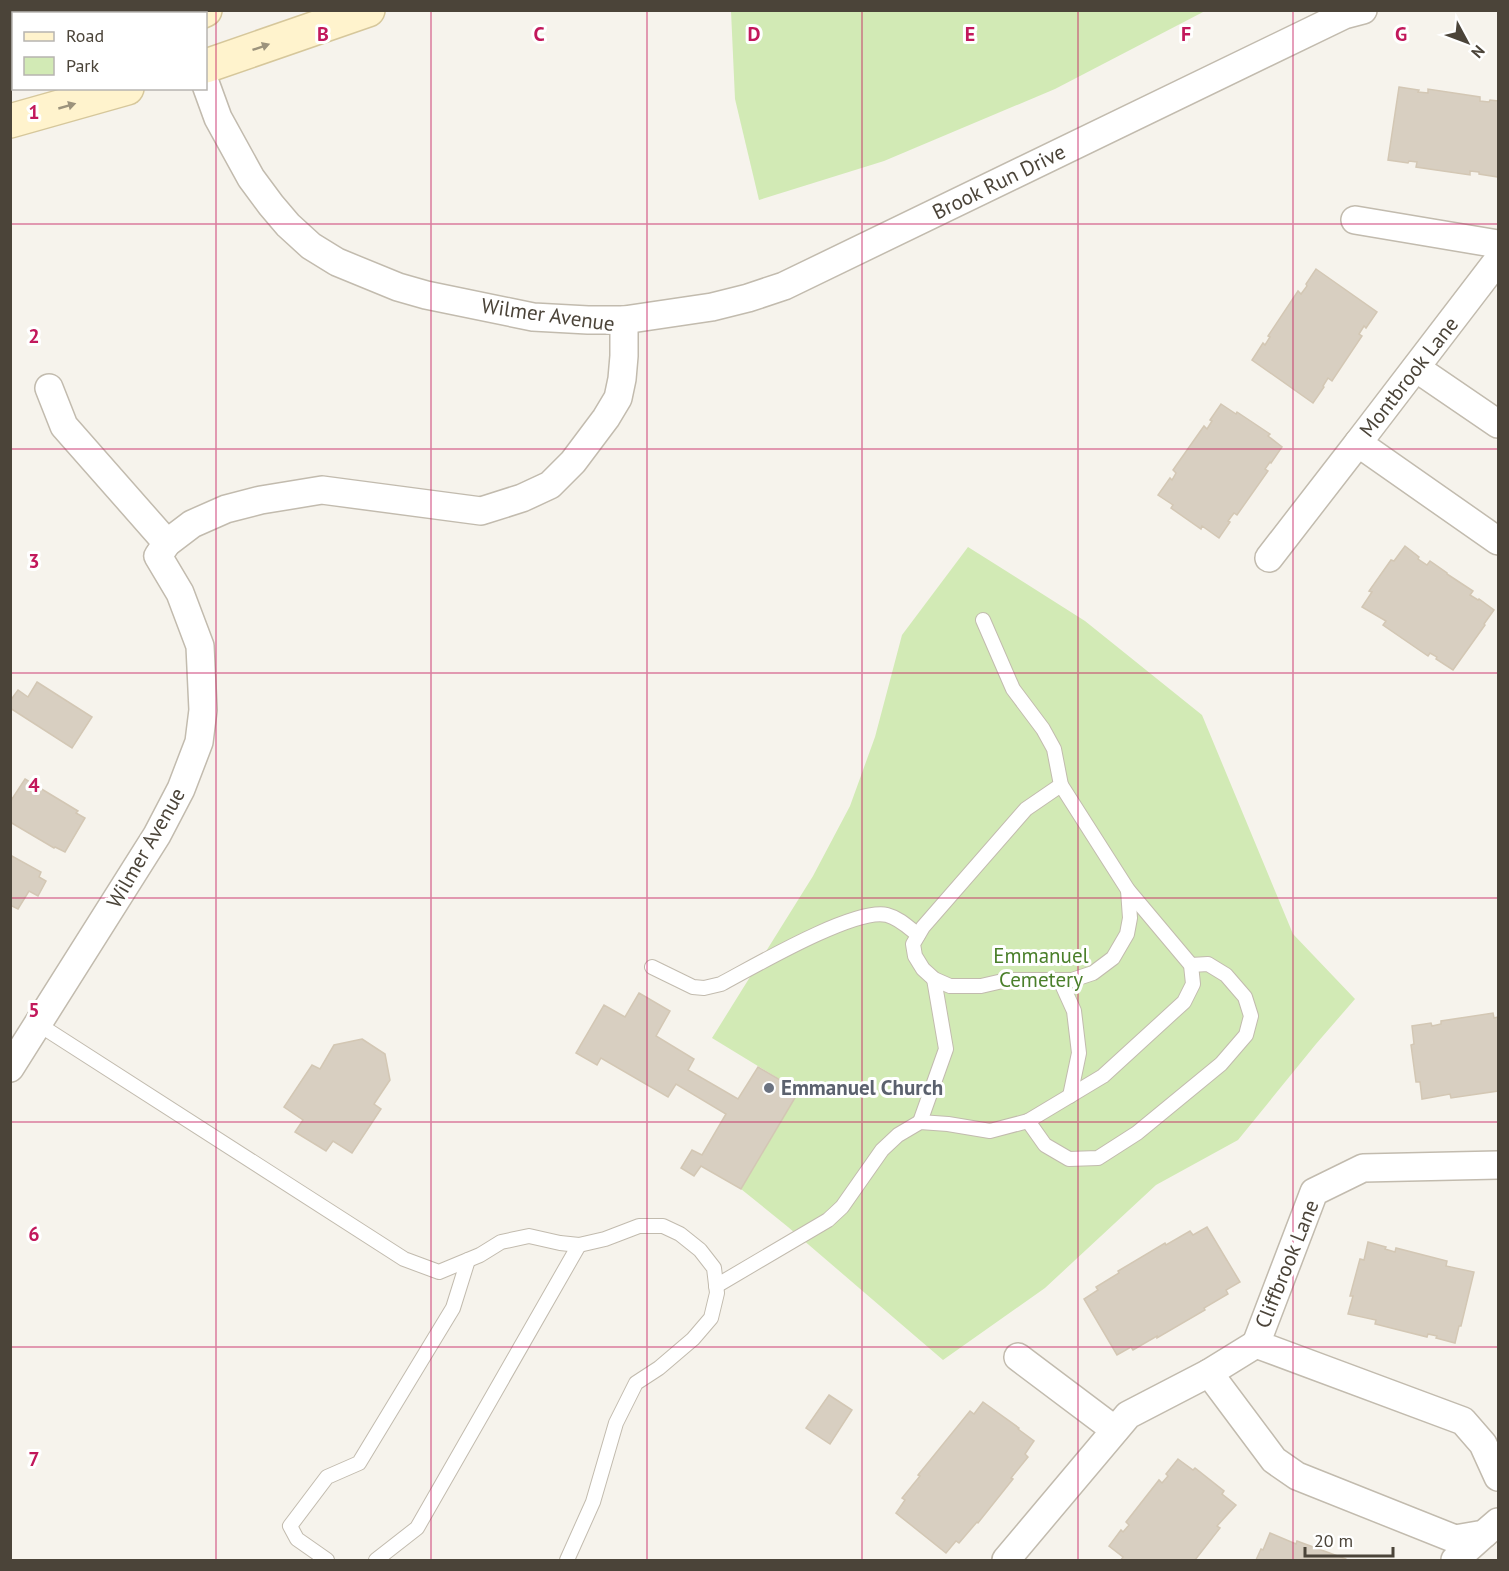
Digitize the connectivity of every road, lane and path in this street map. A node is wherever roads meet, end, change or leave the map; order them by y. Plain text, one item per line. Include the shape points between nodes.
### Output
1 (368, 10) edge
2 (1363, 10) edge
3 (207, 66) edge
4 (207, 88) edge
5 (120, 90) edge
6 (10, 121) edge
7 (1354, 220) dead end
8 (1498, 244) edge
9 (1498, 260) edge
10 (624, 320) junction
11 (1416, 368) junction
12 (49, 388) dead end
13 (1498, 424) edge
14 (1358, 443) junction
15 (1498, 541) edge
16 (167, 543) junction
17 (1269, 558) dead end
18 (983, 620) dead end
19 (1061, 785) junction
20 (1128, 890) junction
21 (918, 935) junction
22 (1191, 965) junction
23 (652, 967) dead end
24 (934, 979) junction
25 (1060, 980) junction
26 (38, 1024) junction
27 (10, 1068) edge
28 (1070, 1096) junction
29 (1028, 1120) junction
30 (920, 1122) junction
31 (1498, 1165) edge
32 (579, 1245) junction
33 (468, 1260) junction
34 (716, 1286) junction
35 (1256, 1344) junction
36 (1018, 1358) dead end
37 (1209, 1374) junction
38 (1115, 1430) junction
39 (1498, 1477) edge
40 (1491, 1528) edge
41 (327, 1560) edge
42 (376, 1560) edge
43 (567, 1560) edge
44 (1006, 1560) edge
45 (1455, 1560) edge

3 -> 1 main road
2 - 10 street, Brook Run Drive via 1344,15 784,286 712,307
4 - 10 street, Wilmer Avenue via 218,118 251,178 271,205 311,246 337,262 398,287 533,317
6 -> 5 main road
7 - 8 street
9 - 11 street, Montbrook Lane
10 - 16 street, Wilmer Avenue via 618,398 573,462 550,485 481,511 322,490 226,509 192,524
11 - 13 street
11 - 14 street, Montbrook Lane
12 - 16 street via 64,426
14 - 15 street, Montbrook Lane
14 - 17 street
16 - 26 street, Wilmer Avenue via 158,556 180,593 200,646 203,710 199,742 157,835
18 - 19 lane via 1013,689 1054,749
19 - 20 lane
19 - 21 lane via 1026,809
20 - 22 lane
20 - 25 lane via 1127,934 1113,958 1093,973
21 - 23 lane via 885,914 868,915 831,927 721,984 704,988 693,987
21 - 24 lane via 913,944 915,956
22 - 28 lane via 1192,984 1184,1002 1103,1076
22 - 29 lane via 1208,964 1226,975 1245,998 1251,1016 1246,1035 1221,1064 1137,1133 1098,1158 1069,1159 1045,1145
24 - 25 lane via 958,987 1007,980
24 - 30 lane via 946,1049
25 - 28 lane via 1074,1011 1079,1053
26 - 27 street, Wilmer Avenue
26 - 33 lane via 404,1259 440,1272
28 - 29 lane
29 - 30 lane via 990,1131
30 - 34 lane via 882,1150 842,1207 828,1220
31 - 35 street, Cliffbrook Lane via 1363,1168 1314,1192
32 - 33 lane via 529,1236 501,1242
32 - 34 lane via 639,1226 663,1226 700,1250 714,1268
32 - 42 lane via 417,1528
33 - 41 lane via 453,1308 359,1463 327,1477 290,1526 297,1539
34 - 43 lane via 711,1318 693,1339 636,1383 616,1423 593,1502
35 - 37 street, Cliffbrook Lane
35 - 39 street, Cliffbrook Lane via 1463,1420 1483,1444
36 - 38 street
37 - 38 street, Cliffbrook Lane via 1128,1415
37 - 40 street via 1274,1460 1297,1476 1455,1539
38 - 44 street, Cliffbrook Lane
40 - 45 street

